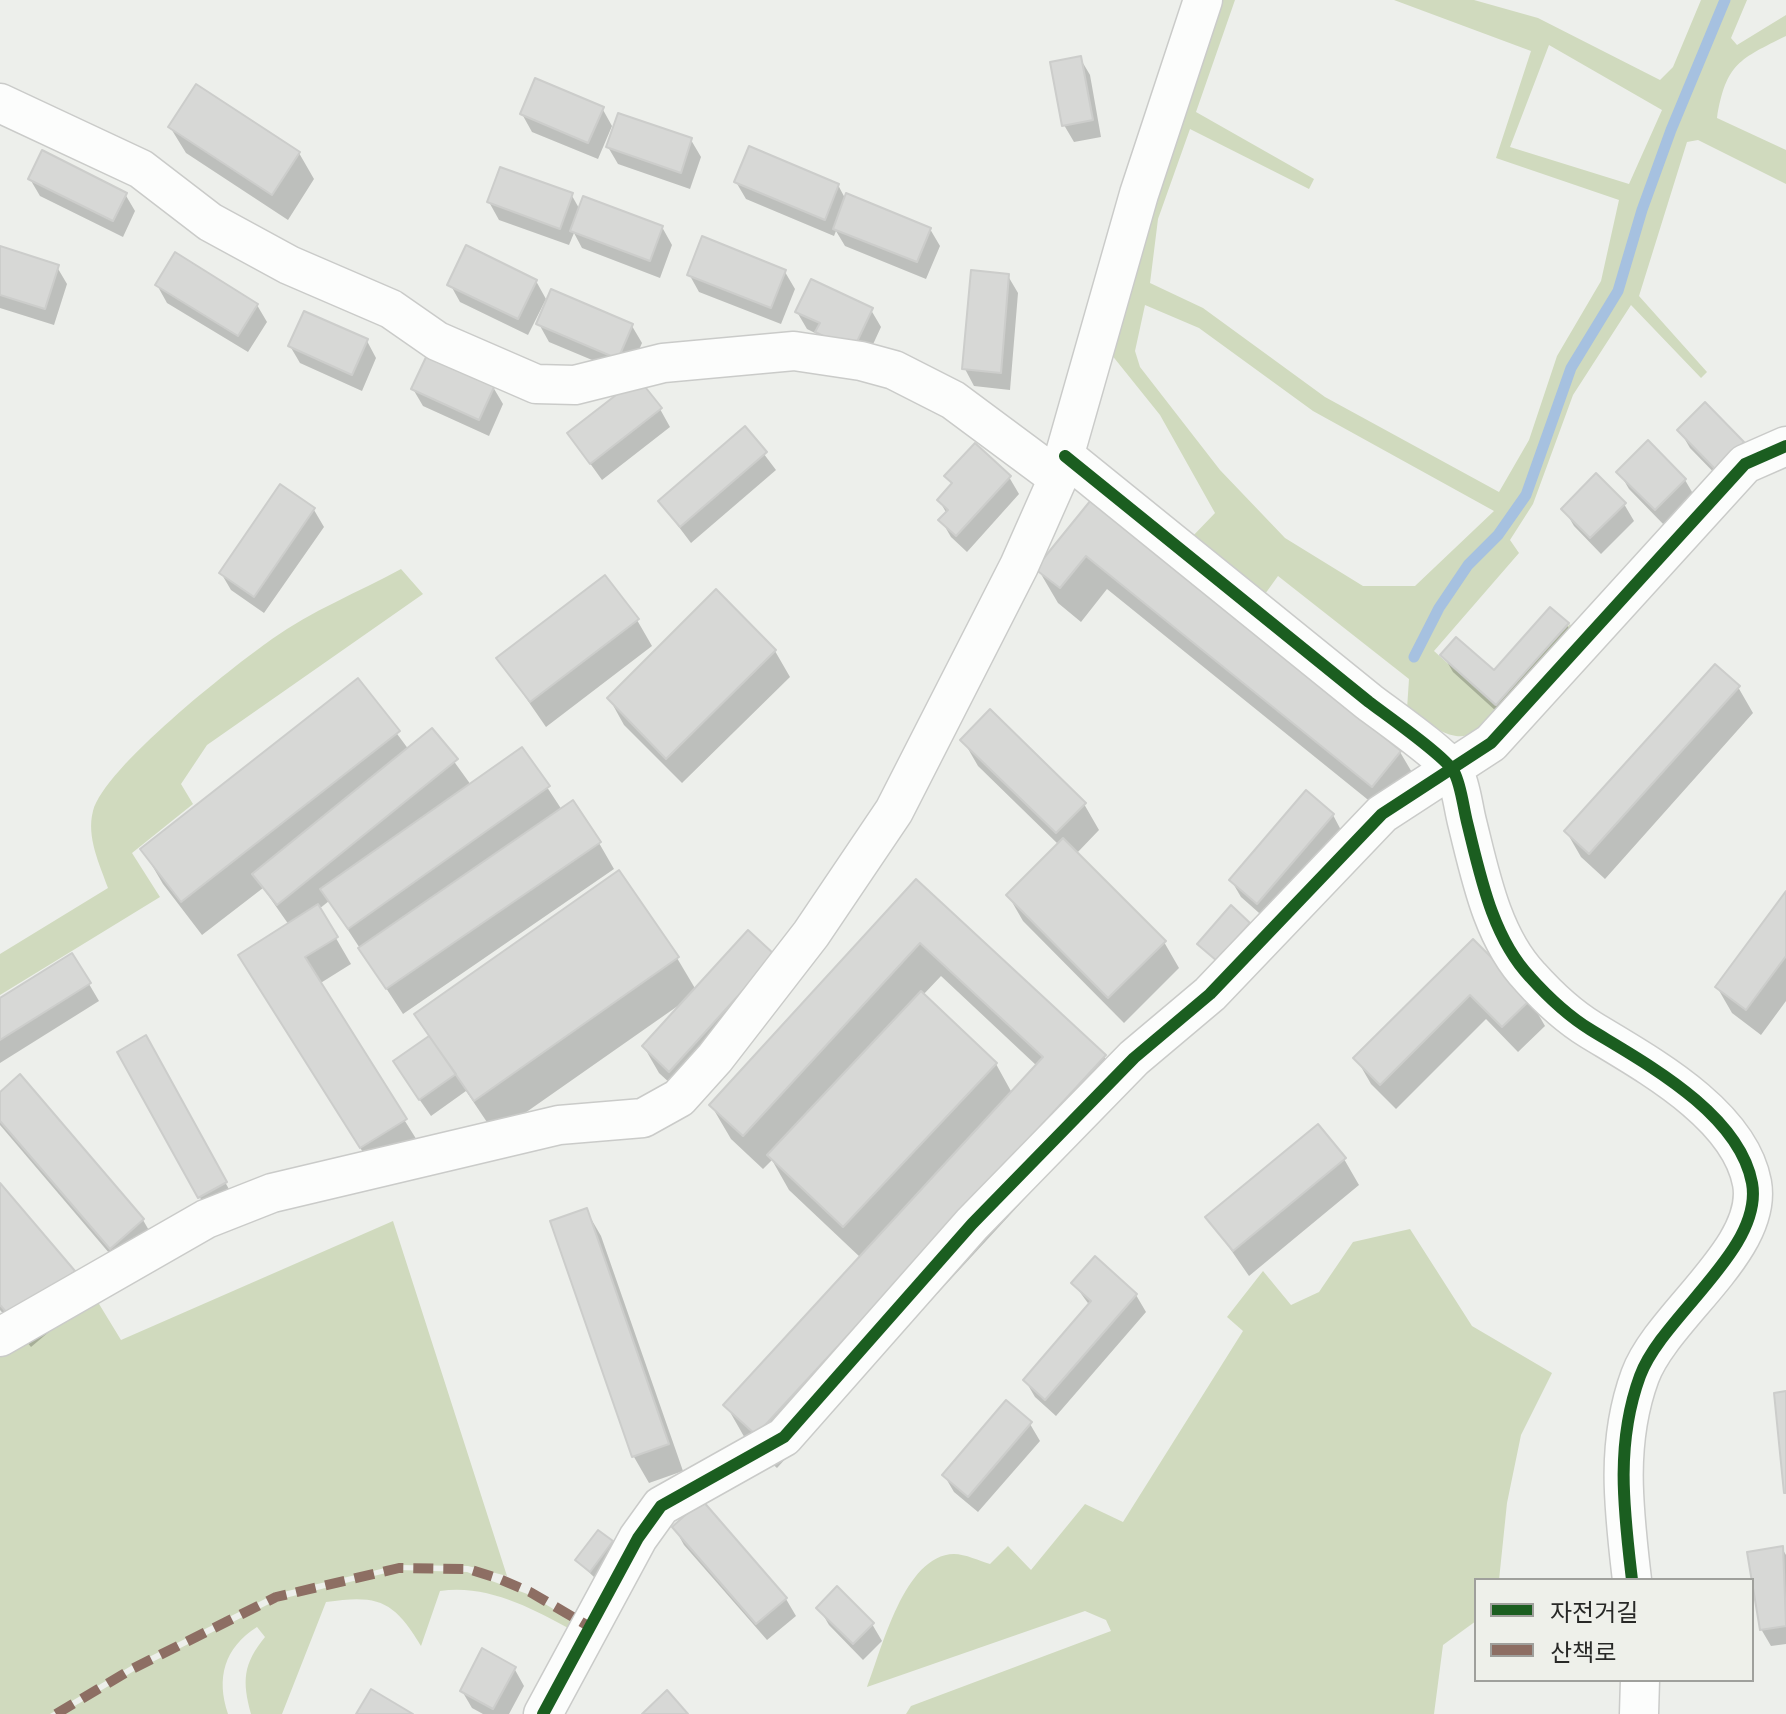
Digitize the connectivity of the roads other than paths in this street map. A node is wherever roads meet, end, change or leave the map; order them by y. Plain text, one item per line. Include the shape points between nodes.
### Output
1 (1203, 0) edge
2 (0, 103) edge
3 (1786, 446) edge
4 (1062, 467) junction
5 (1453, 770) junction
6 (0, 1337) edge
7 (1632, 1578) edge
8 (1640, 1682) edge
9 (543, 1714) edge
10 (1639, 1714) edge

1 - 4 street via 1139,194
2 - 4 street via 141,169 210,222 289,265 391,309 437,341 536,384 575,385 663,363 755,354 794,351 849,358 894,370 953,400
3 - 5 street via 1745,464 1491,743
4 - 5 street
4 - 6 street via 1019,566 894,811 811,934 679,1098 643,1118 559,1125 272,1193 206,1219
5 - 7 street via 1491,906 1505,944 1525,972 1589,1029 1647,1061 1681,1089 1739,1150 1752,1183 1746,1225 1657,1341 1629,1411 1622,1502
5 - 9 street via 1382,814 1210,994 1134,1058 972,1224 784,1437 661,1506 638,1538
8 - 10 street

